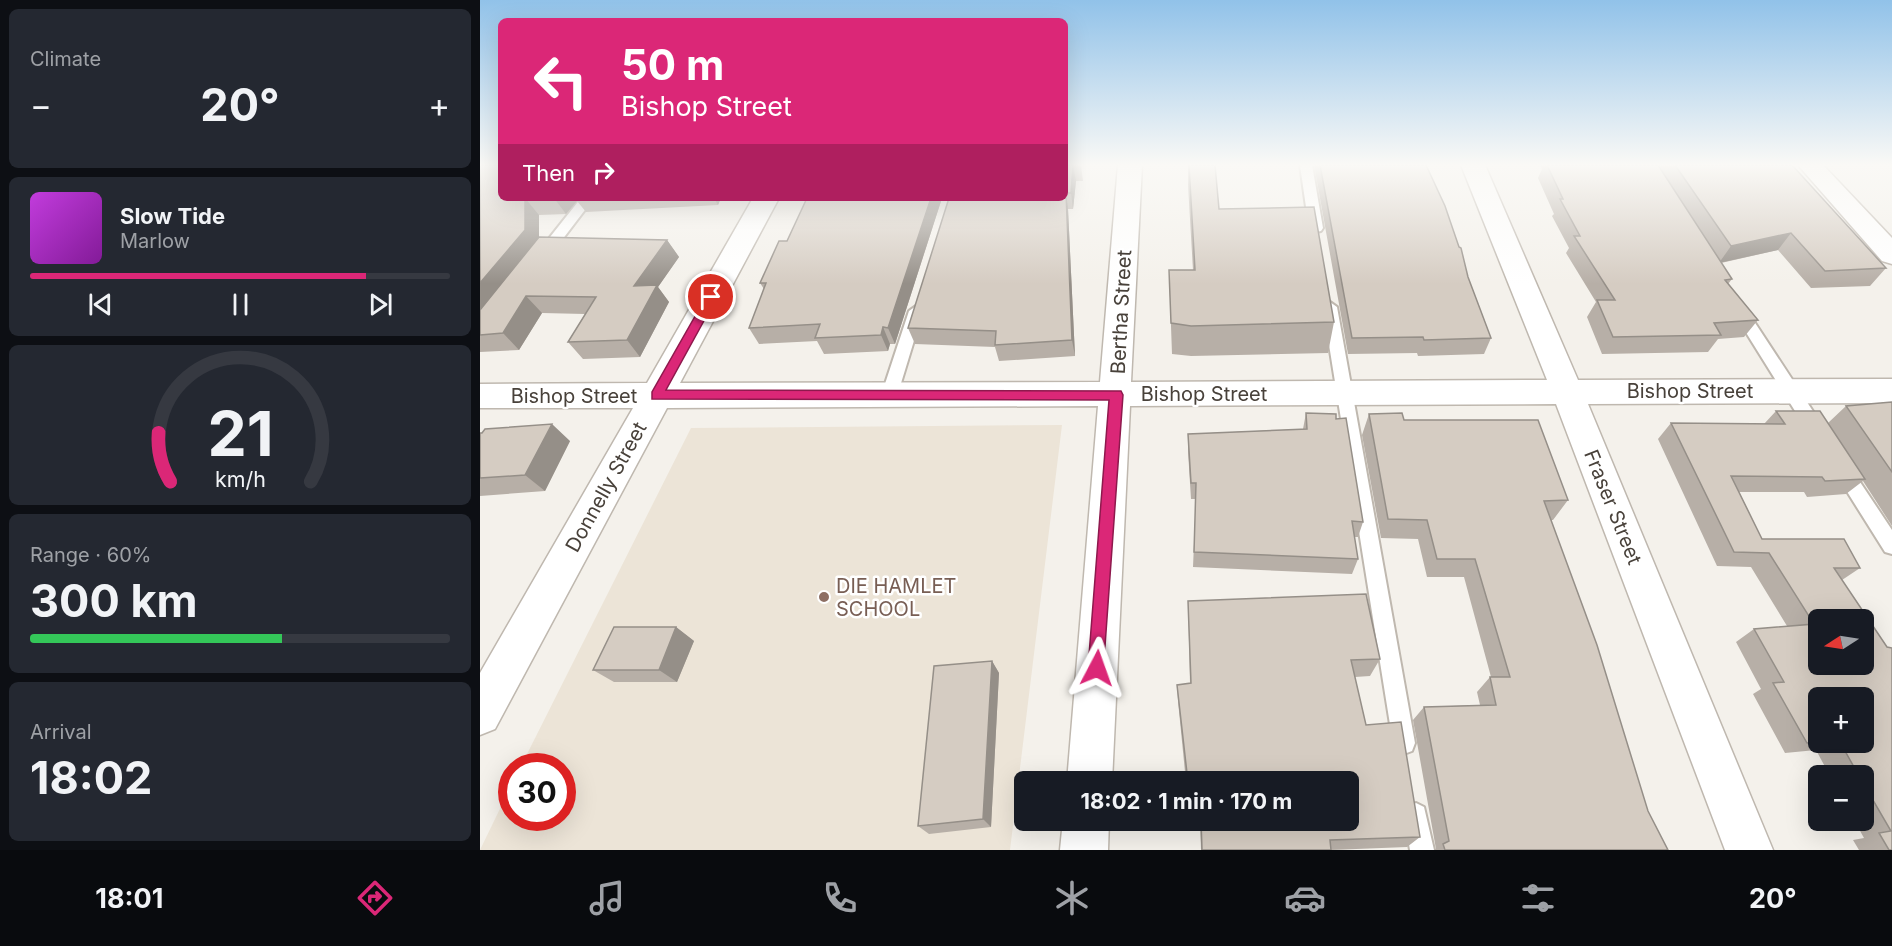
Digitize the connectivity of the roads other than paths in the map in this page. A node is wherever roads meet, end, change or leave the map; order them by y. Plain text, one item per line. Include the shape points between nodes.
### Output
1 (583, 205) edge
2 (762, 205) edge
3 (1128, 205) edge
4 (1312, 205) edge
5 (1489, 205) edge
6 (1846, 205) edge
7 (1319, 245) edge
8 (1892, 255) edge
9 (537, 262) edge
10 (1327, 291) edge
11 (1728, 292) edge
12 (920, 296) edge
13 (1791, 390) junction
14 (1567, 391) junction
15 (1892, 391) edge
16 (890, 393) junction
17 (1345, 394) junction
18 (657, 395) junction
19 (1116, 395) junction
20 (480, 396) edge
21 (1823, 439) edge
22 (1835, 459) edge
23 (1892, 546) edge
24 (480, 714) edge
25 (1406, 756) edge
26 (1090, 771) edge
27 (1412, 792) edge
28 (1085, 831) edge
29 (1084, 850) edge
30 (1422, 850) edge
31 (1749, 850) edge

1 - 9 lane
2 - 18 street, Donnelly Street
3 - 19 street, Bertha Street
4 - 7 lane
5 - 14 street, Fraser Street
6 - 8 street
10 - 17 lane
11 - 13 lane
12 - 16 lane
13 - 14 street, Bishop Street
13 - 15 street, Bishop Street
13 - 21 lane
14 - 17 street, Bishop Street
14 - 31 street, Fraser Street
16 - 18 street, Bishop Street
16 - 19 street, Bishop Street
17 - 19 street, Bishop Street
17 - 25 lane
18 - 20 street, Bishop Street
18 - 24 street, Donnelly Street
19 - 26 street, Bertha Street
22 - 23 lane
27 - 30 lane
28 - 29 street

